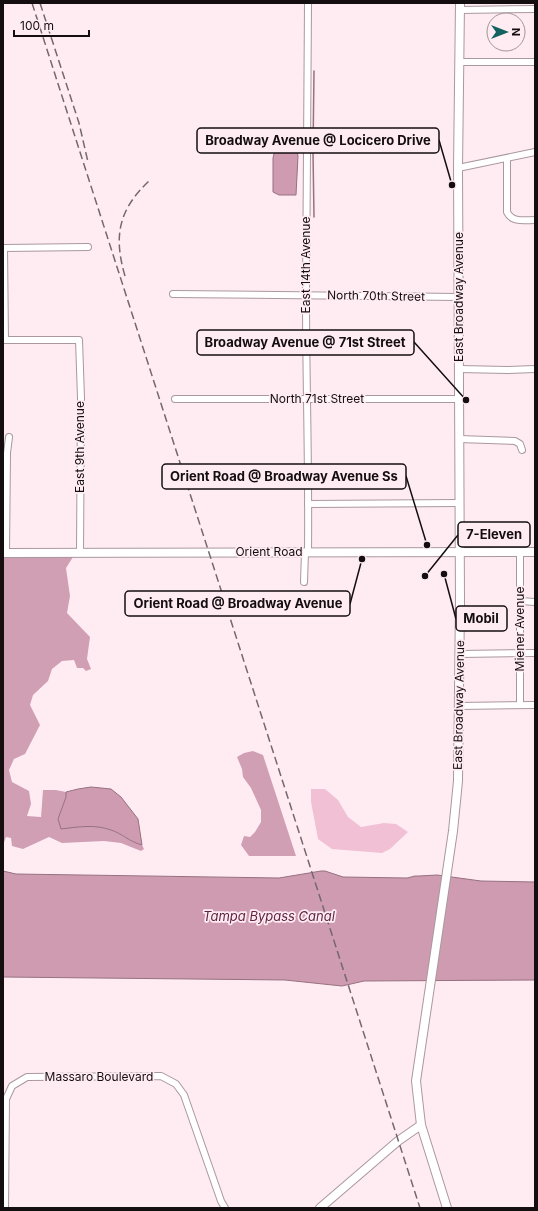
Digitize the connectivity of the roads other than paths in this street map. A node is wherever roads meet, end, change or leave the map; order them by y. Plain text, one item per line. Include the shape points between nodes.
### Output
1 (308, 3) edge
2 (460, 6) edge
3 (535, 9) edge
4 (460, 62) junction
5 (535, 62) edge
6 (535, 152) edge
7 (508, 159) junction
8 (458, 168) junction
9 (535, 220) edge
10 (88, 247) dead end
11 (4, 248) edge
12 (173, 294) dead end
13 (306, 295) junction
14 (460, 297) junction
15 (4, 340) edge
16 (535, 368) edge
17 (460, 369) junction
18 (175, 399) dead end
19 (306, 399) junction
20 (459, 399) junction
21 (9, 437) dead end
22 (459, 439) junction
23 (522, 450) dead end
24 (460, 503) junction
25 (308, 504) junction
26 (306, 552) junction
27 (460, 552) junction
28 (520, 552) junction
29 (535, 552) edge
30 (5, 553) edge
31 (80, 553) junction
32 (304, 582) dead end
33 (520, 601) junction
34 (535, 602) edge
35 (520, 653) junction
36 (535, 653) edge
37 (460, 654) junction
38 (520, 705) junction
39 (535, 705) edge
40 (459, 706) junction
41 (421, 1125) junction
42 (5, 1208) edge
43 (225, 1208) edge
44 (320, 1208) edge
45 (447, 1208) edge

1 - 13 street, East 14th Avenue
2 - 3 street
2 - 4 main road, East Broadway Avenue
4 - 5 street
4 - 8 main road, East Broadway Avenue
6 - 7 street
7 - 8 street
7 - 9 street via 507,212 515,220
8 - 14 main road, East Broadway Avenue
10 - 11 street
11 - 15 street
12 - 13 street, North 70th Street
13 - 14 street, North 70th Street
13 - 19 street, East 14th Avenue
14 - 17 main road, East Broadway Avenue
15 - 31 street, East 9th Avenue via 79,340
16 - 17 street
17 - 20 main road, East Broadway Avenue
18 - 19 street, North 71st Street
19 - 20 street, North 71st Street
19 - 25 street, East 14th Avenue
20 - 22 main road, East Broadway Avenue
21 - 30 street
22 - 23 street via 515,441 520,444
22 - 24 main road, East Broadway Avenue
24 - 25 street
24 - 27 main road, East Broadway Avenue
25 - 26 street, East 14th Avenue
26 - 27 main road, Orient Road
26 - 31 main road, Orient Road
26 - 32 street, East 14th Avenue
27 - 28 main road, Orient Road
27 - 37 main road, East Broadway Avenue
28 - 29 main road, Orient Road
28 - 33 street, Miener Avenue
30 - 31 main road, Orient Road
33 - 34 street
33 - 35 street, Miener Avenue
35 - 36 street
35 - 37 street
35 - 38 street, Miener Avenue
37 - 40 main road, East Broadway Avenue
38 - 39 street
38 - 40 street
40 - 41 main road, East Broadway Avenue via 458,781 416,1081
41 - 44 main road via 398,1141
41 - 45 main road, East Broadway Avenue
42 - 43 street, Massaro Boulevard via 6,1099 12,1086 27,1077 161,1076 176,1084 184,1095

